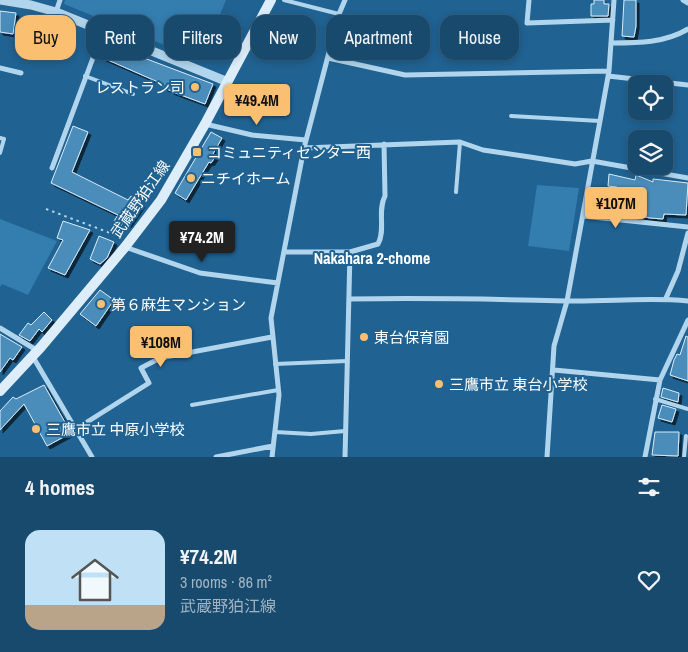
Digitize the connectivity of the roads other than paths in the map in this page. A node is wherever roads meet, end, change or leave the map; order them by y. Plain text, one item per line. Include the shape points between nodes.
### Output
1 (0, 0) edge
2 (60, 0) edge
3 (271, 0) edge
4 (284, 0) edge
5 (345, 0) edge
6 (529, 0) edge
7 (614, 0) edge
8 (683, 0) edge
9 (688, 3) edge
10 (56, 12) junction
11 (339, 14) joint
12 (613, 20) junction
13 (86, 24) edge
14 (688, 29) edge
15 (612, 43) junction
16 (154, 52) edge
17 (91, 60) edge
18 (327, 60) edge
19 (337, 60) edge
20 (0, 68) edge
21 (21, 73) dead end
22 (609, 73) junction
23 (85, 76) junction
24 (228, 82) junction
25 (688, 85) edge
26 (133, 94) dead end
27 (511, 116) dead end
28 (600, 121) junction
29 (205, 124) junction
30 (0, 138) edge
31 (306, 140) junction
32 (460, 142) junction
33 (384, 144) junction
34 (304, 148) junction
35 (0, 153) edge
36 (592, 161) junction
37 (52, 168) dead end
38 (688, 178) edge
39 (456, 192) dead end
40 (583, 216) junction
41 (688, 227) edge
42 (688, 233) edge
43 (128, 244) junction
44 (284, 252) junction
45 (350, 252) junction
46 (278, 283) junction
47 (666, 298) junction
48 (349, 299) junction
49 (567, 301) junction
50 (688, 301) edge
51 (688, 320) edge
52 (0, 328) edge
53 (272, 337) junction
54 (35, 354) junction
55 (347, 360) junction
56 (275, 364) junction
57 (554, 370) junction
58 (660, 380) junction
59 (278, 390) junction
60 (0, 391) edge
61 (655, 399) junction
62 (192, 405) dead end
63 (688, 409) edge
64 (76, 429) junction
65 (345, 431) junction
66 (275, 432) junction
67 (686, 436) dead end
68 (273, 446) junction
69 (92, 457) edge
70 (216, 457) edge
71 (272, 457) edge
72 (345, 457) edge
73 (547, 457) edge
74 (645, 457) edge
75 (684, 457) edge

1 - 10 street
2 - 10 street
3 - 24 main road, 武蔵野狛江線
4 - 11 lane
5 - 11 street
6 - 12 street via 527,22
7 - 12 street
8 - 9 street
10 - 13 street
12 - 15 street
14 - 15 street via 675,36 640,43
15 - 22 street
16 - 24 street
17 - 23 street
18 - 31 street
19 - 22 street via 405,75
20 - 21 street
22 - 25 street
22 - 28 street
23 - 26 lane
23 - 37 street
24 - 29 main road, 武蔵野狛江線
27 - 28 lane
28 - 36 street
29 - 31 street via 252,135
29 - 43 main road, 武蔵野狛江線 via 161,200
30 - 35 lane via 4,139
31 - 34 street
32 - 33 street
32 - 36 street via 483,150 530,158 575,164
32 - 39 lane
33 - 34 street
33 - 45 street via 385,196 381,203 381,238 378,244
34 - 44 street
36 - 38 street
36 - 40 street
40 - 41 street
40 - 49 street
42 - 47 street via 678,271
43 - 46 street via 200,272
43 - 54 main road, 武蔵野狛江線
44 - 45 street
44 - 46 street
45 - 48 street
46 - 53 street via 271,318
47 - 49 street
47 - 50 street
48 - 49 street
48 - 55 street
49 - 57 street via 554,346
51 - 58 street
52 - 54 street
53 - 56 street
53 - 64 street via 160,358 141,368 149,383
54 - 60 main road, 武蔵野狛江線
54 - 64 street
55 - 56 lane
55 - 65 street
56 - 59 street
57 - 58 street
57 - 73 street
58 - 61 street
59 - 62 lane
59 - 66 street
61 - 63 lane
61 - 74 street
64 - 69 street
65 - 66 lane via 311,434
65 - 72 street
66 - 68 street
67 - 75 lane
68 - 70 street
68 - 71 street

